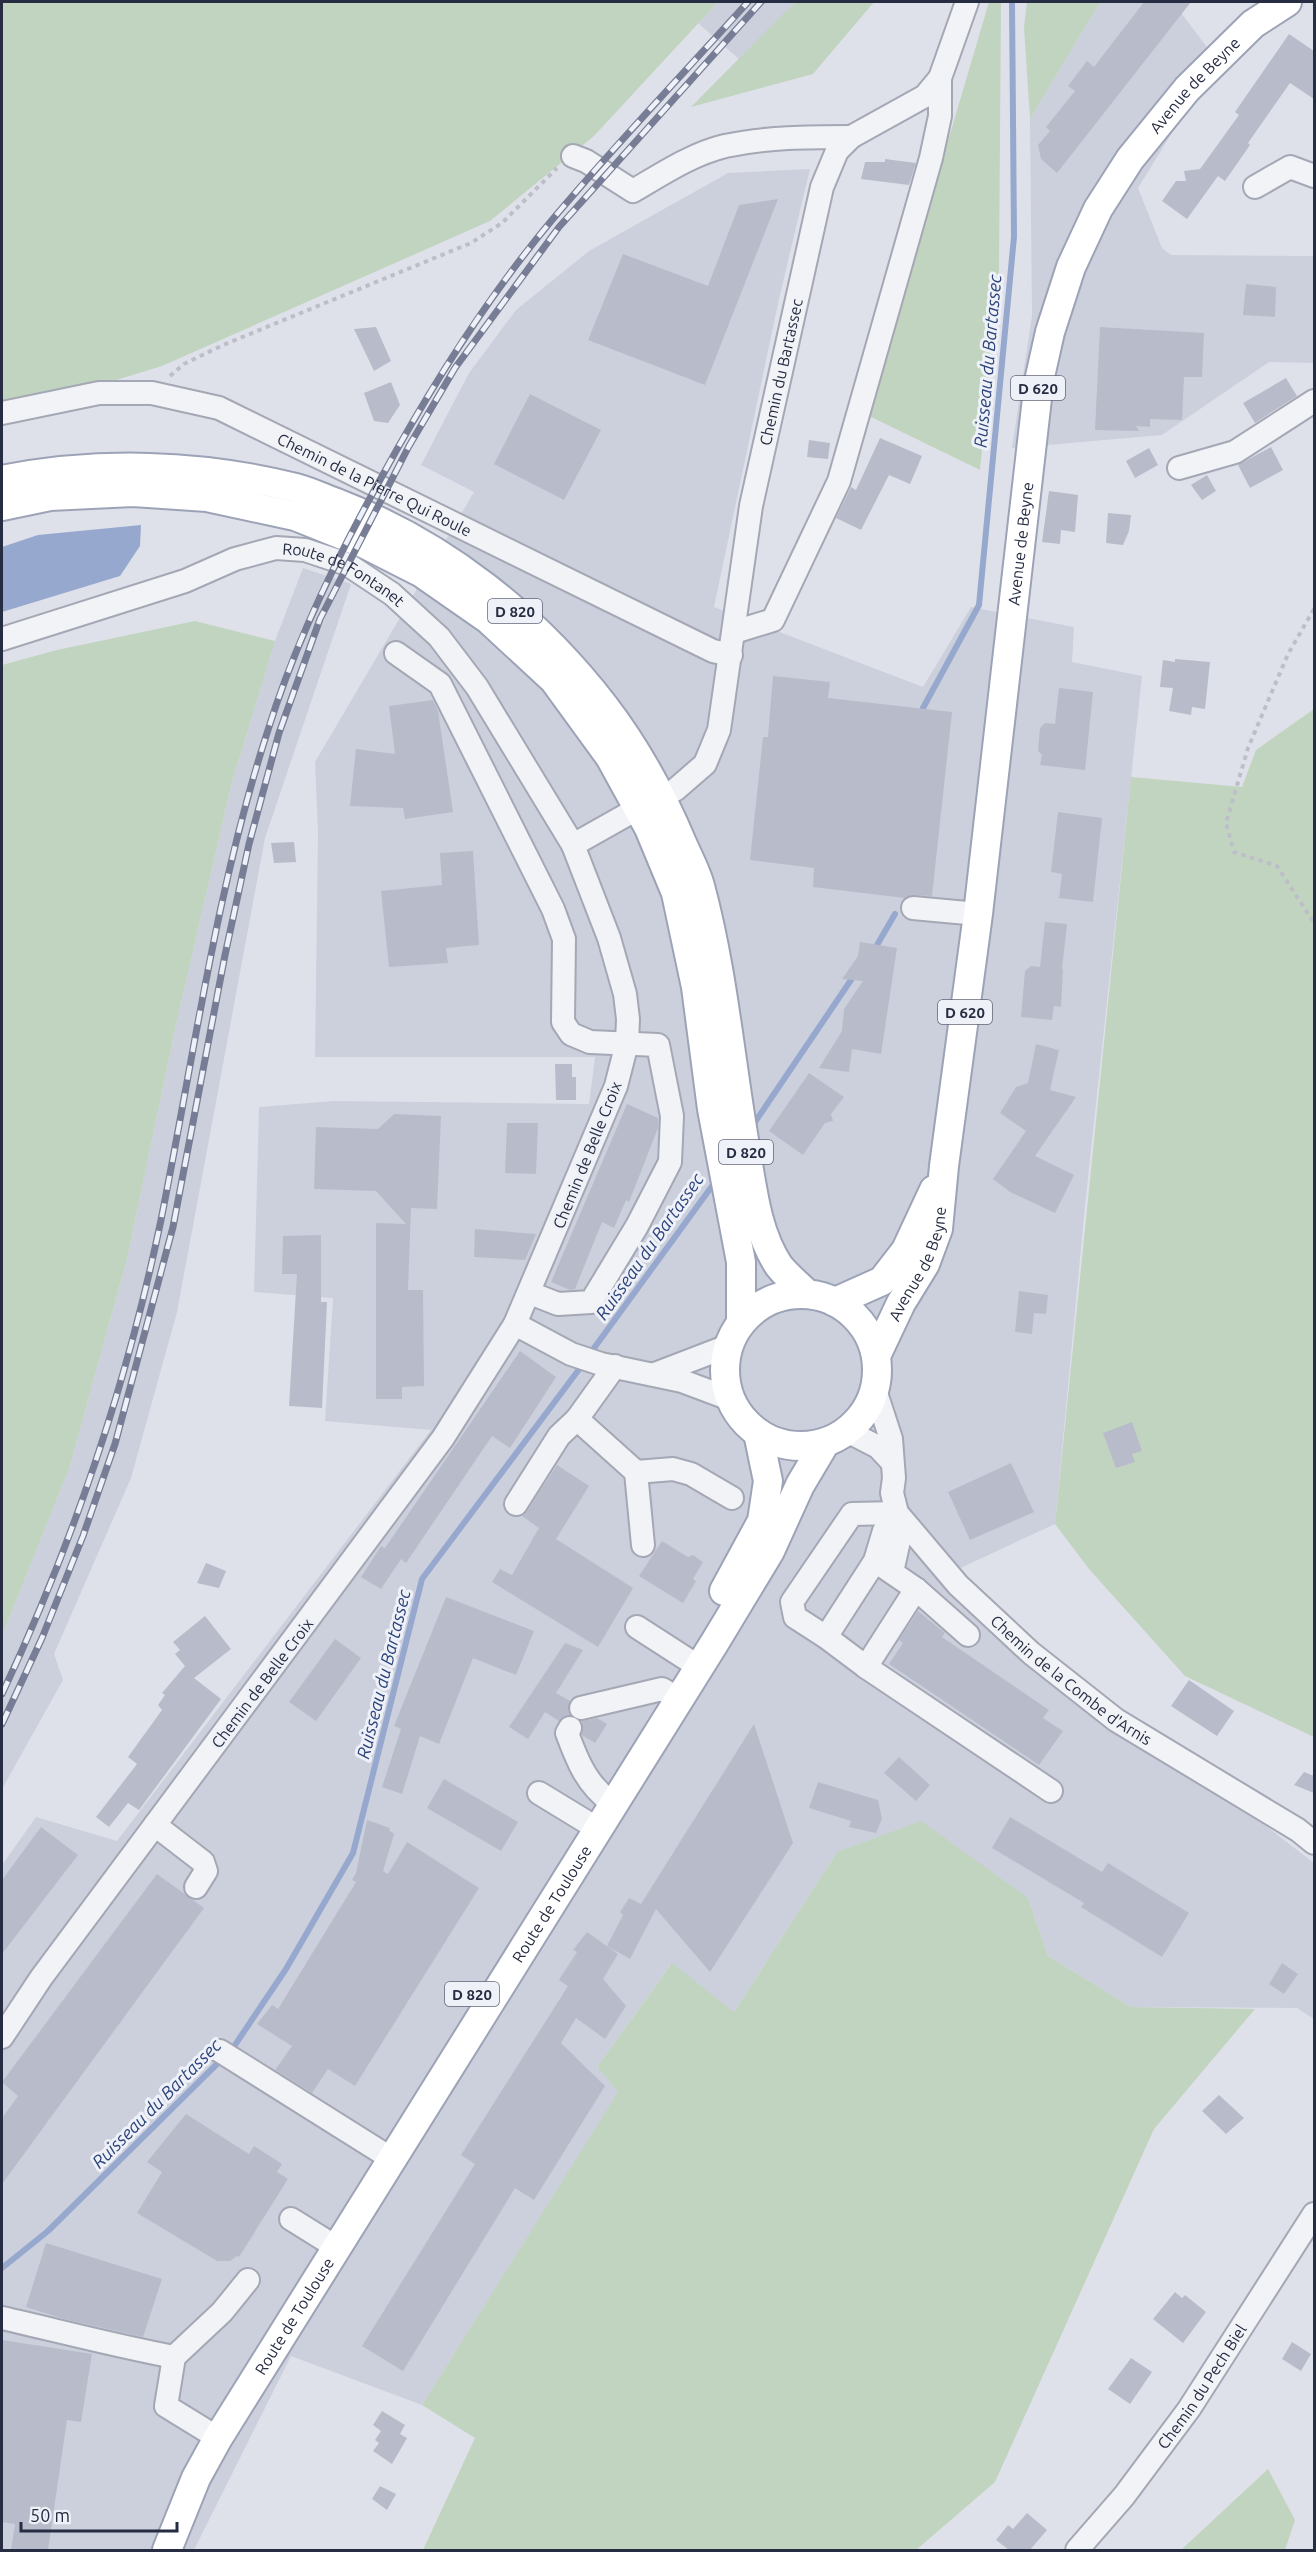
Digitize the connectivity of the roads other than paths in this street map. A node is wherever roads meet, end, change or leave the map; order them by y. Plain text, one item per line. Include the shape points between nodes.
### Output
1 (967, 2) edge
2 (1287, 2) edge
3 (940, 78) junction
4 (851, 137) junction
5 (573, 156) road end
6 (1314, 176) edge
7 (1255, 186) dead end
8 (1314, 401) edge
9 (2, 413) edge
10 (1179, 468) dead end
11 (2, 480) edge
12 (2, 506) edge
13 (734, 632) junction
14 (2, 639) edge
15 (396, 653) dead end
16 (730, 655) junction
17 (675, 790) dead end
18 (628, 814) dead end
19 (573, 845) junction
20 (913, 908) dead end
21 (978, 914) junction
22 (627, 1043) junction
23 (724, 1103) junction
24 (944, 1166) junction
25 (743, 1210) junction
26 (530, 1293) junction
27 (807, 1294) junction
28 (835, 1302) junction
29 (515, 1323) junction
30 (735, 1334) junction
31 (876, 1356) junction
32 (608, 1365) junction
33 (655, 1374) junction
34 (875, 1390) junction
35 (730, 1399) junction
36 (577, 1419) junction
37 (758, 1433) junction
38 (836, 1437) junction
39 (892, 1462) junction
40 (636, 1472) junction
41 (732, 1498) dead end
42 (516, 1504) dead end
43 (902, 1520) junction
44 (643, 1545) dead end
45 (883, 1567) junction
46 (916, 1589) junction
47 (638, 1628) dead end
48 (968, 1635) dead end
49 (826, 1637) junction
50 (691, 1662) junction
51 (866, 1667) junction
52 (671, 1694) junction
53 (1051, 1791) dead end
54 (539, 1793) dead end
55 (605, 1798) junction
56 (589, 1824) junction
57 (155, 1825) junction
58 (1314, 1843) edge
59 (196, 1887) dead end
60 (2, 2037) edge
61 (227, 2056) dead end
62 (385, 2154) junction
63 (1314, 2214) edge
64 (291, 2219) dead end
65 (329, 2242) junction
66 (248, 2280) dead end
67 (2, 2318) edge
68 (174, 2357) junction
69 (210, 2434) junction
70 (150, 2550) edge
71 (167, 2550) edge
72 (1077, 2550) edge

1 - 3 street, Chemin du Bartassec
2 - 21 main road, Avenue de Beyne / D 620 via 1252,24 1187,89 1130,159 1098,208 1071,267 1039,381
3 - 4 street, Chemin du Bartassec via 925,96
3 - 13 street via 940,116 931,158 839,481 773,620
4 - 5 street via 777,139 724,147 682,163 633,191
4 - 13 street, Chemin du Bartassec via 837,151 822,187 751,506
6 - 7 street via 1290,167
8 - 10 street via 1235,452
9 - 16 street, Chemin de la Pierre Qui Roule via 99,393 152,393 219,408 713,651
11 - 23 main road, D 820 via 44,472 131,467 210,471 299,489 373,517 431,549 504,601 573,666 632,742 671,817 699,883 721,984
12 - 23 main road, D 820 via 50,496 133,492 207,497 295,516 365,544 422,573 488,619 554,680 610,757 649,828 676,893
13 - 16 street, Chemin du Bartassec
14 - 19 street, Route de Fontanet via 276,548 305,550 347,564 392,594 439,637 477,687
15 - 22 street via 440,684 554,909 564,939 563,1022 571,1034 590,1042
16 - 17 street, Chemin du Bartassec via 719,730 705,764
18 - 19 street
19 - 22 street, Chemin de Belle Croix via 609,938 625,994
20 - 21 street
21 - 24 main road, Avenue de Beyne / D 620
22 - 26 street, Chemin de Belle Croix via 616,1086
22 - 26 street via 658,1045 672,1116 670,1162 591,1302 558,1304
23 - 25 main road, D 820
24 - 28 main road, Avenue de Beyne / D 620 via 906,1250 882,1281
24 - 31 main road, Avenue de Beyne / D 620 via 938,1229 925,1264
25 - 27 main road, D 820 via 780,1267
25 - 30 main road, D 820
26 - 29 street, Chemin de Belle Croix
27 - 28 main road
27 - 30 main road via 782,1296 759,1306
28 - 31 main road via 861,1324
29 - 32 street via 571,1354
29 - 57 street, Chemin de Belle Croix via 443,1438
30 - 33 street
30 - 35 main road via 725,1373
31 - 34 main road
32 - 33 street
32 - 36 street
33 - 35 street
34 - 38 main road via 869,1406
34 - 39 street via 891,1439
35 - 37 main road via 742,1419
36 - 40 street
36 - 42 street via 559,1436
37 - 38 main road via 779,1443 802,1446
37 - 50 main road, Route de Toulouse / D 820 via 768,1481 762,1521
38 - 39 street via 878,1447
38 - 50 main road, Route de Toulouse / D 820 via 800,1485 770,1551
39 - 43 street via 892,1493
40 - 41 street via 673,1469 691,1474
40 - 44 street
43 - 45 street via 900,1536
43 - 49 street via 852,1514 792,1602 795,1617
43 - 58 street, Chemin de la Combe d'Arnis via 958,1585 1031,1653 1116,1720
45 - 46 street
45 - 49 street
46 - 48 street
46 - 51 street
47 - 50 street
49 - 51 street
50 - 52 main road, Route de Toulouse / D 820
51 - 53 street
52 - 55 main road, Route de Toulouse / D 820
52 - 55 street via 576,1718 567,1733 577,1760
54 - 56 street
55 - 56 main road, Route de Toulouse / D 820
56 - 62 main road, Route de Toulouse / D 820
57 - 59 street via 203,1862 206,1871
57 - 60 street, Chemin de Belle Croix
61 - 62 street
62 - 65 main road, Route de Toulouse / D 820
63 - 72 street, Chemin du Pech Biel via 1189,2409 1124,2496
64 - 65 street
65 - 69 main road, Route de Toulouse / D 820
66 - 68 street via 222,2312
67 - 68 street
68 - 69 street via 166,2406
69 - 70 main road, Route de Toulouse / D 820 via 179,2475
69 - 71 main road, Route de Toulouse / D 820

